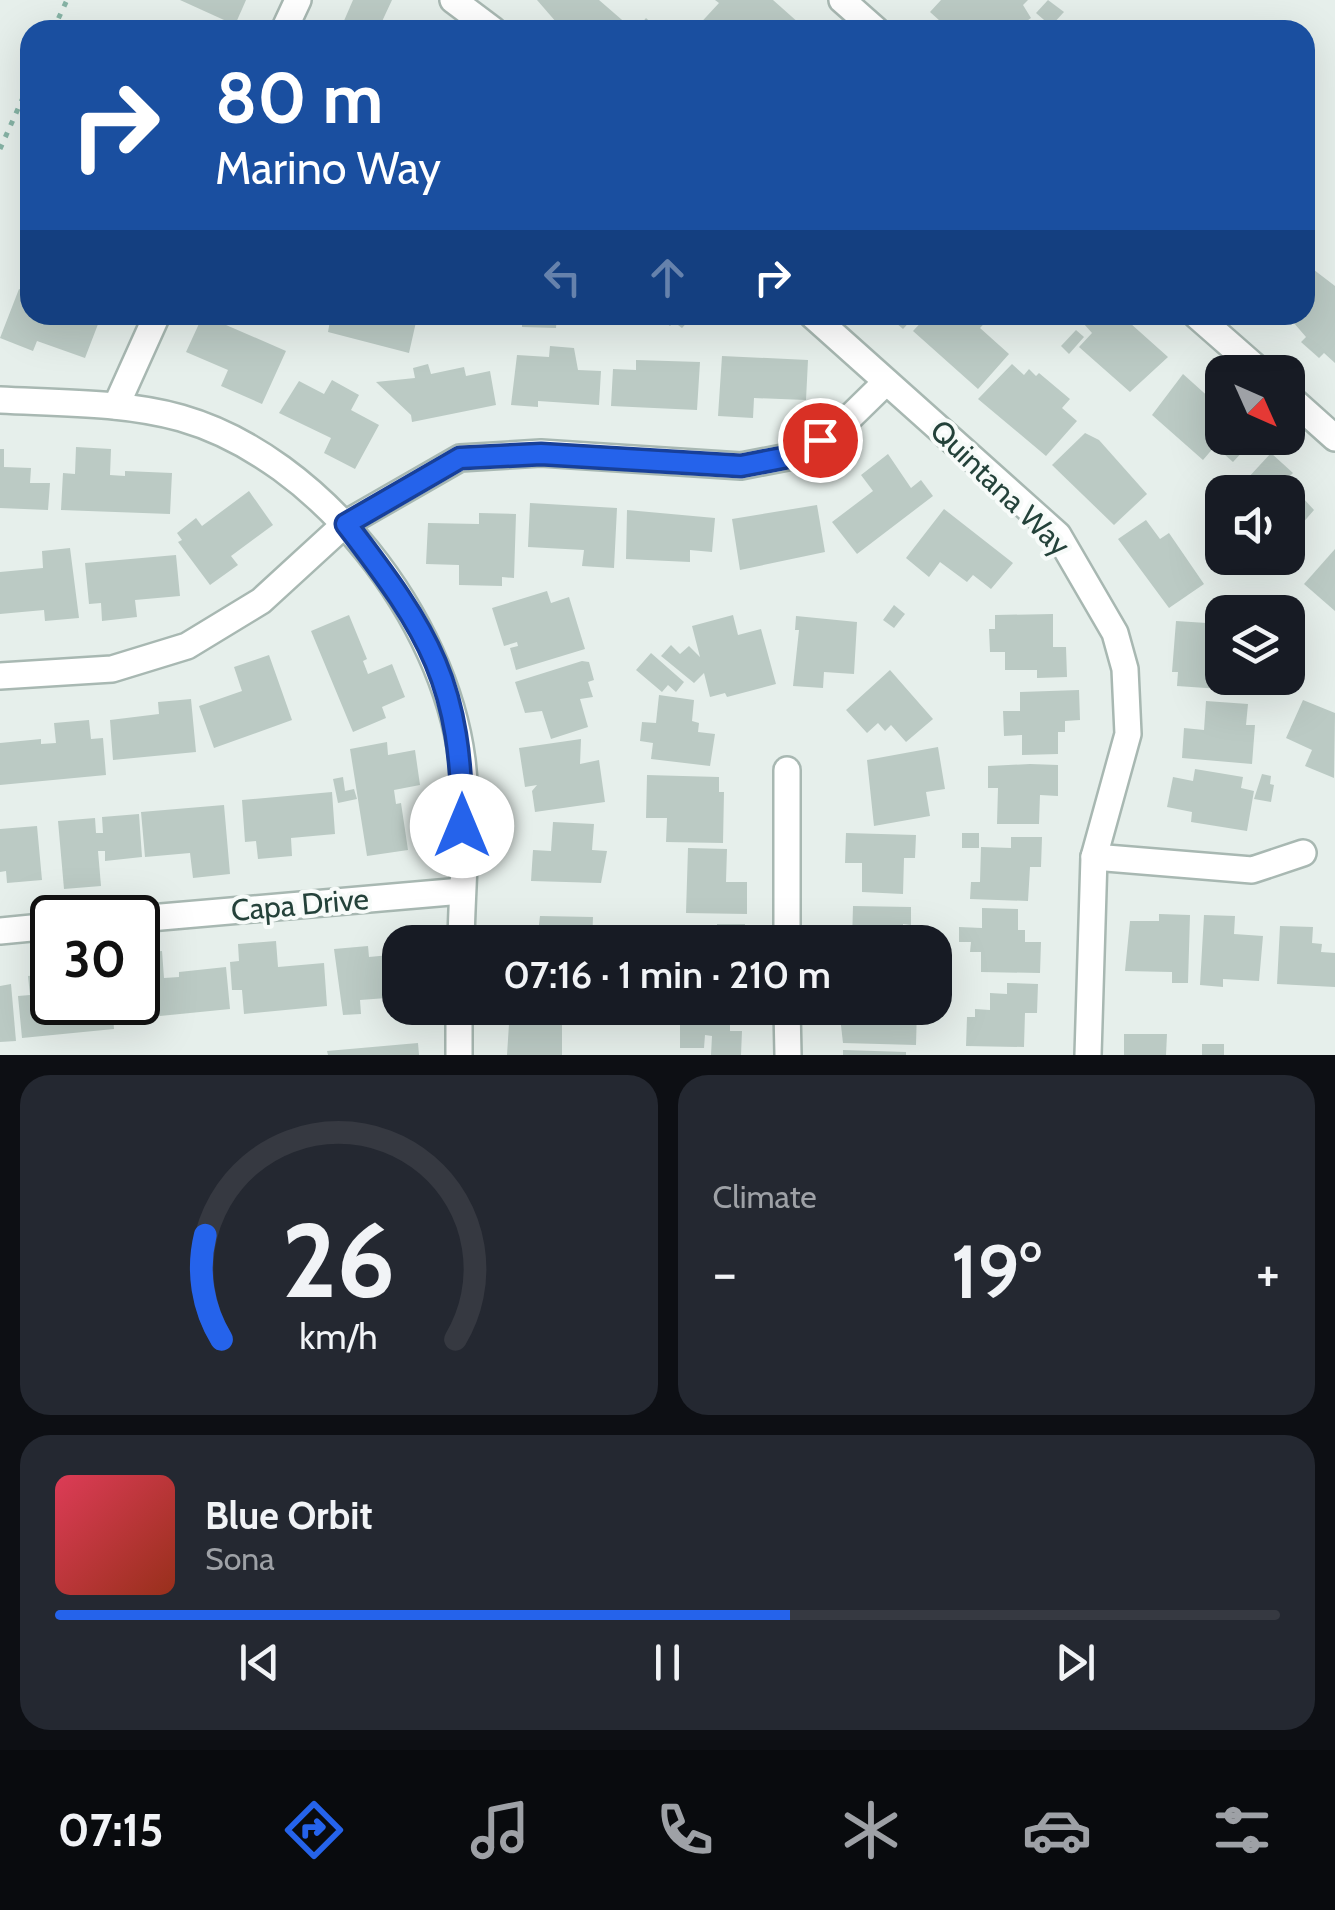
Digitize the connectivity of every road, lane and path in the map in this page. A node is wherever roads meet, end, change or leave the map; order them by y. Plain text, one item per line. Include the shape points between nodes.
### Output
1 (453, 0) edge
2 (842, 0) edge
3 (480, 20) edge
4 (865, 20) edge
5 (20, 104) edge
6 (0, 149) edge
7 (152, 325) edge
8 (823, 325) edge
9 (1207, 325) edge
10 (1242, 355) edge
11 (886, 382) junction
12 (0, 400) edge
13 (116, 406) junction
14 (1305, 411) edge
15 (1335, 438) edge
16 (346, 524) junction
17 (0, 676) edge
18 (787, 770) dead end
19 (1303, 853) dead end
20 (1094, 857) junction
21 (462, 891) junction
22 (160, 917) edge
23 (461, 925) edge
24 (788, 925) edge
25 (30, 928) edge
26 (0, 931) edge
27 (460, 1025) edge
28 (788, 1025) edge
29 (459, 1055) edge
30 (788, 1055) edge
31 (1088, 1055) edge

1 - 3 street
2 - 4 street
5 - 6 path
7 - 13 street
8 - 11 street, Quintana Way
9 - 10 street
11 - 16 street via 798,455 741,466 541,454 460,458
11 - 20 street, Quintana Way via 1058,535 1115,634 1125,669 1128,734
12 - 13 street
13 - 16 street via 184,419 263,456
14 - 15 street
16 - 17 street via 261,601 187,646 112,670
16 - 21 street via 408,604 446,680 462,762
18 - 24 street
19 - 20 street via 1252,870
20 - 31 street, Quintana Way
21 - 22 street, Capa Drive
21 - 23 street
25 - 26 street
27 - 29 street
28 - 30 street

